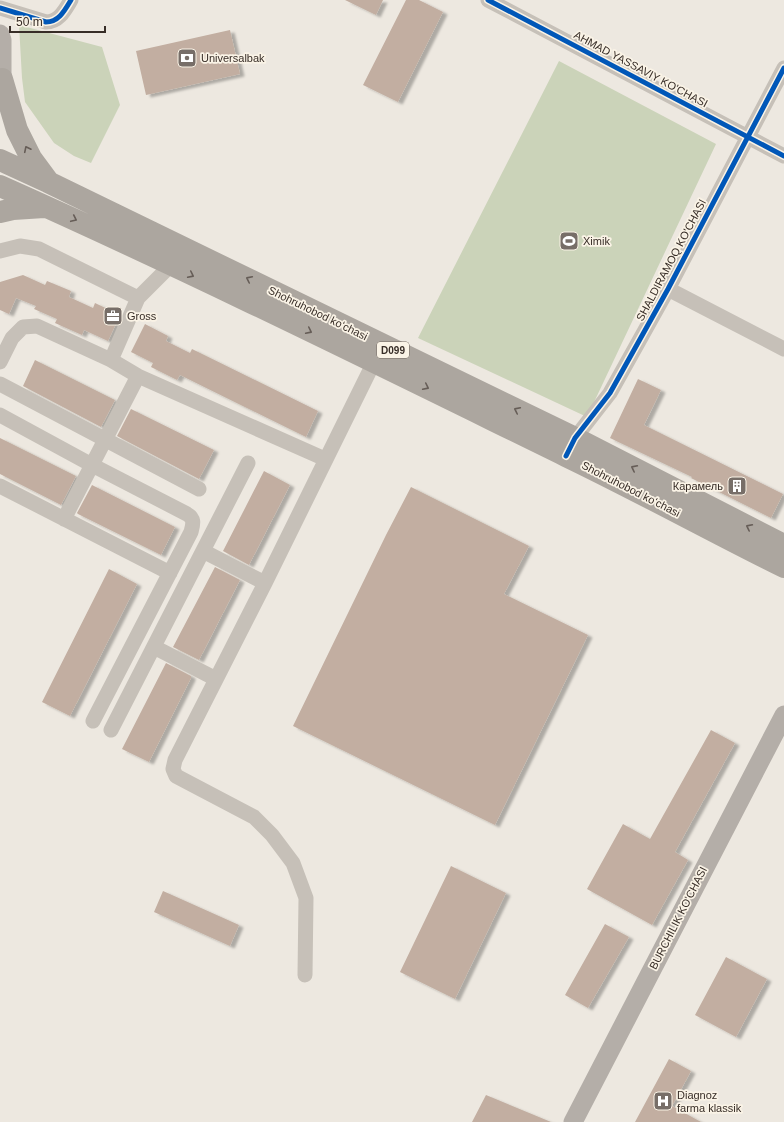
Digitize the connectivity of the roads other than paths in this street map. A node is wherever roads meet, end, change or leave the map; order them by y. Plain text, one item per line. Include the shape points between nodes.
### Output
1 (71, 0) edge
2 (488, 0) edge
3 (0, 8) edge
4 (0, 34) edge
5 (784, 68) edge
6 (1, 86) edge
7 (748, 137) junction
8 (784, 156) edge
9 (0, 160) edge
10 (48, 182) junction
11 (0, 186) edge
12 (47, 207) junction
13 (0, 212) edge
14 (0, 251) edge
15 (171, 265) junction
16 (668, 289) junction
17 (138, 298) junction
18 (784, 349) edge
19 (111, 360) junction
20 (0, 362) edge
21 (374, 362) junction
22 (138, 376) junction
23 (0, 384) edge
24 (0, 415) edge
25 (105, 439) junction
26 (571, 447) junction
27 (325, 459) junction
28 (248, 463) dead end
29 (92, 465) junction
30 (0, 486) edge
31 (200, 488) dead end
32 (64, 519) junction
33 (784, 545) edge
34 (203, 551) junction
35 (784, 567) edge
36 (170, 573) junction
37 (265, 584) junction
38 (154, 647) junction
39 (216, 679) junction
40 (784, 715) edge
41 (93, 721) dead end
42 (112, 730) dead end
43 (305, 974) dead end
44 (572, 1122) edge

1 - 3 street via 63,13 51,22
2 - 7 street, AHMAD YASSAVIY KO'CHASI
4 - 6 main road
5 - 7 street, SHALDIRAMOQ KO'CHASI
10 -> 6 highway via 31,158 17,130
7 - 8 street, AHMAD YASSAVIY KO'CHASI
7 - 16 street, SHALDIRAMOQ KO'CHASI
9 - 10 highway, Shohruhobod koʻchasi / D099
26 -> 10 highway, Shohruhobod koʻchasi / D099
11 - 12 highway, Shohruhobod koʻchasi / D099
12 - 13 highway
12 -> 15 highway, Shohruhobod koʻchasi / D099
14 - 17 street via 20,246 39,249
15 - 17 street
15 -> 21 highway, Shohruhobod koʻchasi / D099
16 - 18 street
16 - 26 street, SHALDIRAMOQ KO'CHASI via 610,393
17 - 19 street
19 - 20 street via 37,326 23,327 12,338
19 - 22 street
21 -> 26 highway, Shohruhobod koʻchasi / D099
21 - 27 street
22 - 25 street
22 - 27 street
23 - 25 street
24 - 29 street
25 - 29 street
25 - 31 street
33 -> 26 highway, Shohruhobod koʻchasi / D099
26 - 35 highway, Shohruhobod koʻchasi / D099
27 - 37 street
28 - 34 street
29 - 32 street
29 - 36 street via 191,517 194,523 191,532
30 - 32 street
32 - 36 street
34 - 37 street
34 - 38 street
36 - 41 street
37 - 39 street
38 - 39 street
38 - 42 street
39 - 43 street via 172,769 176,776 254,817 272,835 293,863 306,898
40 - 44 main road, BURCHILIK KO'CHASI

